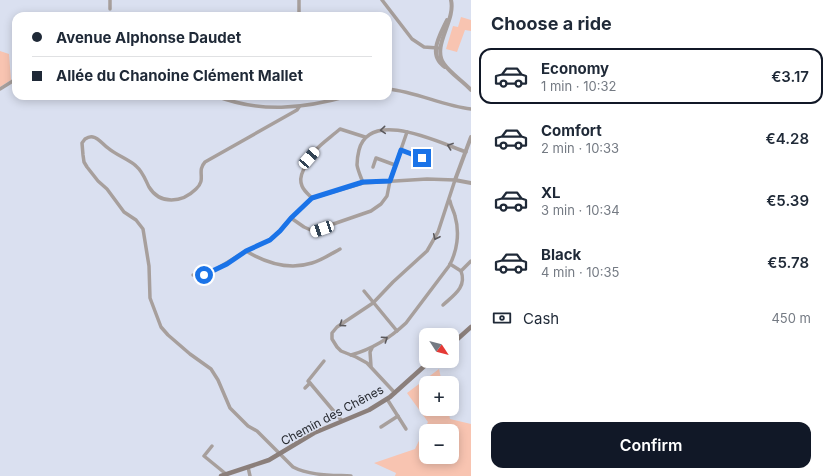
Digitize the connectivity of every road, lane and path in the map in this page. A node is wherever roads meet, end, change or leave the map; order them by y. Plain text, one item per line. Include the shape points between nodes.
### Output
1 (110, 0) edge
2 (299, 0) edge
3 (382, 0) edge
4 (451, 0) edge
5 (110, 9) dead end
6 (299, 12) edge
7 (391, 12) edge
8 (392, 13) edge
9 (438, 48) junction
10 (12, 82) edge
11 (0, 89) edge
12 (392, 90) edge
13 (471, 90) edge
14 (226, 100) edge
15 (333, 100) edge
16 (298, 107) junction
17 (471, 109) edge
18 (407, 132) junction
19 (365, 137) junction
20 (471, 137) edge
21 (401, 150) junction
22 (466, 152) junction
23 (422, 158) dead end
24 (396, 165) junction
25 (373, 167) dead end
26 (455, 180) junction
27 (390, 181) junction
28 (363, 182) junction
29 (471, 184) edge
30 (312, 198) junction
31 (450, 200) junction
32 (291, 218) junction
33 (340, 249) dead end
34 (246, 251) junction
35 (471, 261) edge
36 (450, 264) junction
37 (461, 271) junction
38 (193, 275) dead end
39 (364, 291) dead end
40 (373, 303) junction
41 (443, 305) dead end
42 (471, 327) edge
43 (397, 331) junction
44 (459, 338) edge
45 (372, 348) junction
46 (350, 355) junction
47 (324, 361) dead end
48 (371, 367) junction
49 (422, 368) edge
50 (310, 383) junction
51 (305, 388) dead end
52 (395, 393) junction
53 (387, 399) junction
54 (398, 416) junction
55 (342, 421) junction
56 (381, 427) dead end
57 (406, 429) dead end
58 (212, 446) dead end
59 (280, 454) junction
60 (248, 468) junction
61 (223, 475) edge
62 (250, 476) edge
63 (352, 476) edge

1 - 5 street
2 - 6 street
3 - 7 street
4 - 9 street via 451,15
8 - 9 street via 412,39 424,47
9 - 13 street via 444,63
10 - 11 street
12 - 17 street via 404,91
14 - 16 street via 262,107
15 - 16 street
16 - 59 street via 297,110 205,162 201,170 202,182 199,187 177,200 166,200 154,193 135,165 116,155 95,137 84,139 82,148 87,167 124,212 136,220 143,229 149,266 150,298 161,327 211,370 230,408
18 -> 19 street via 381,129
18 - 21 street
22 -> 18 street
19 - 28 street via 357,158
19 - 30 street via 340,129 306,161 301,177 302,187
20 - 22 street
21 - 23 street
21 - 24 street
22 - 26 street
24 - 25 street via 376,158
24 - 27 street
26 - 27 street
26 - 29 street
26 - 31 street
27 - 28 street
27 - 32 street via 384,201 371,211 314,232
28 - 30 street
30 - 32 street
31 - 36 street via 457,226 457,242
31 -> 40 street via 428,251
32 - 34 street via 270,240
33 - 34 street via 311,263 291,265 270,262
34 - 38 street via 210,273
35 - 37 street
36 - 37 street
36 - 43 street via 406,323
37 - 41 street via 462,287
39 - 40 street
40 - 43 street
40 -> 46 street via 334,330 334,343 341,351
42 - 44 main road
45 -> 43 street
45 - 46 street
45 - 48 street
46 - 48 street
47 - 50 street via 308,381
48 - 52 street
49 - 52 main road, Chemin des Chênes
50 - 51 street
50 - 55 street
52 - 53 main road, Chemin des Chênes
53 - 54 street
53 - 55 main road, Chemin des Chênes
54 - 56 street
54 - 57 street
55 - 59 main road, Chemin des Chênes via 314,433
58 - 61 street via 204,456
59 - 60 main road, Chemin des Chênes
59 - 63 street via 289,464 301,471
60 - 61 main road, Chemin des Chênes
60 - 62 street

